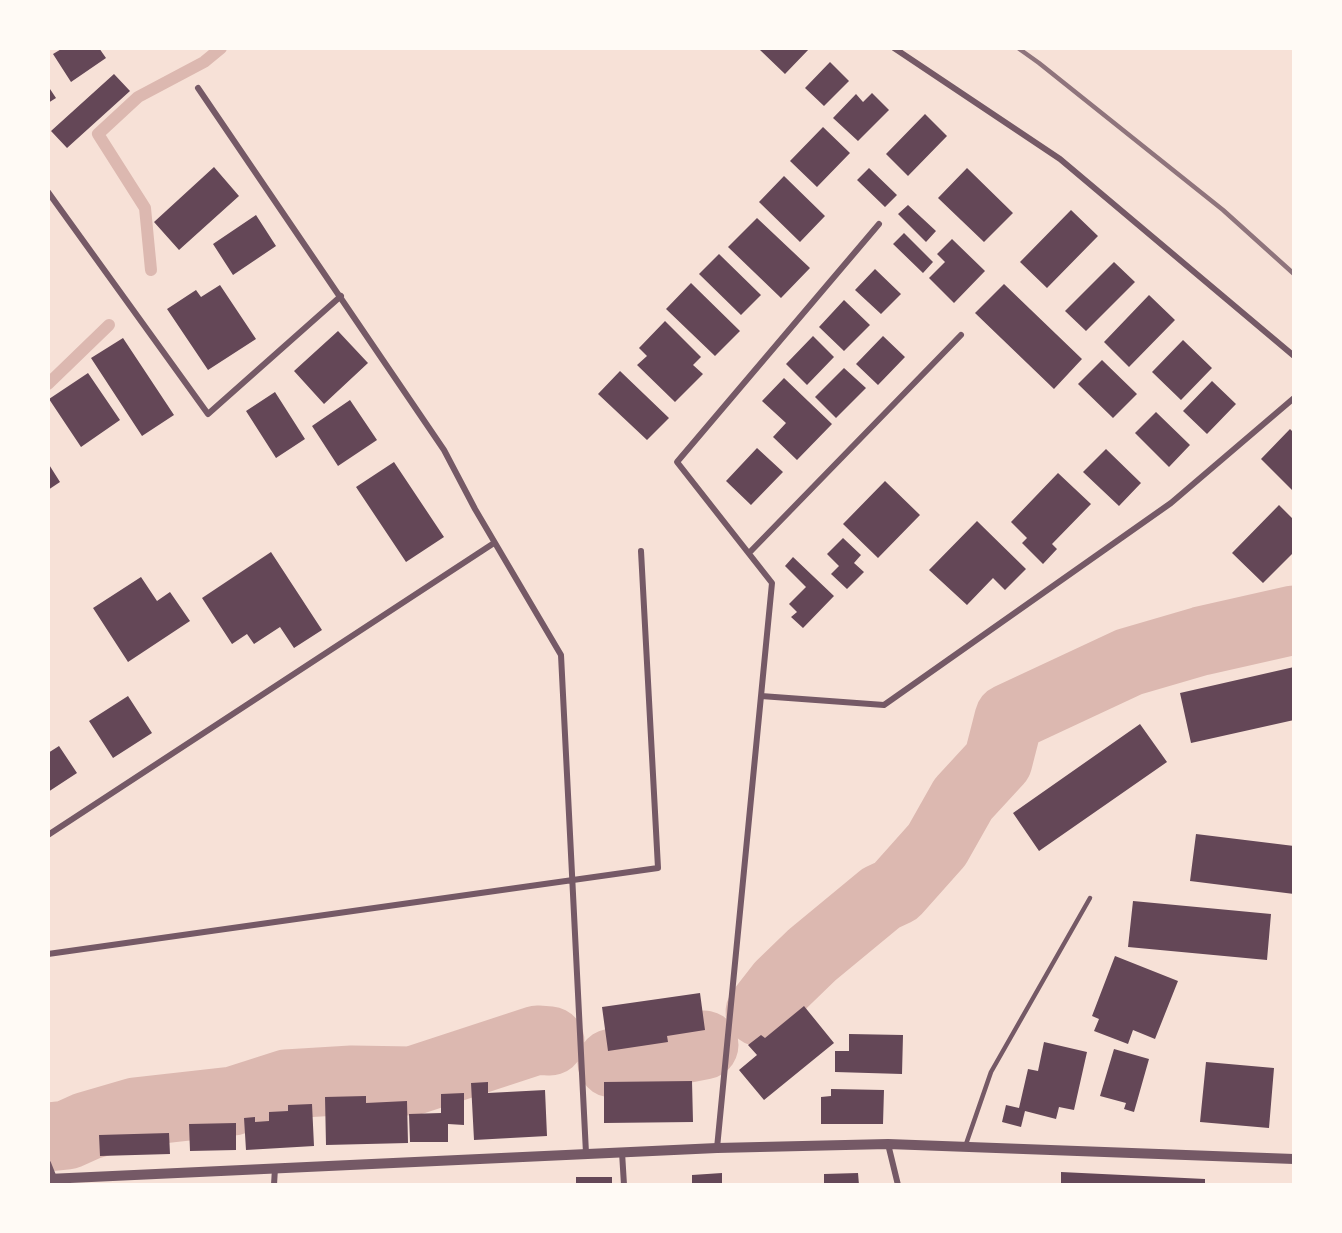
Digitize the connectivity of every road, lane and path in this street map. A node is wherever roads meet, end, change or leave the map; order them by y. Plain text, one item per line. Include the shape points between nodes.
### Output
1 (894, 48) edge
2 (198, 88) dead end
3 (48, 192) edge
4 (51, 203) edge
5 (879, 224) dead end
6 (340, 296) junction
7 (961, 335) dead end
8 (1294, 356) edge
9 (1294, 398) edge
10 (494, 543) junction
11 (641, 551) dead end
12 (748, 553) junction
13 (761, 696) junction
14 (48, 835) edge
15 (572, 880) junction
16 (1090, 898) dead end
17 (48, 954) edge
18 (888, 1144) junction
19 (965, 1146) junction
20 (717, 1148) junction
21 (622, 1152) junction
22 (586, 1153) junction
23 (1294, 1159) edge
24 (48, 1164) edge
25 (275, 1168) junction
26 (52, 1181) edge
27 (274, 1185) edge
28 (624, 1185) edge
29 (898, 1185) edge

1 - 8 street via 1060,159
2 - 6 street
3 - 4 street
4 - 6 street via 208,414
5 - 12 street via 676,462
6 - 10 street via 444,450
7 - 12 street
9 - 13 street via 1171,503 884,705
10 - 14 street
10 - 15 street via 561,655
11 - 15 street via 658,868
12 - 13 street via 772,583
13 - 20 street
15 - 17 street
15 - 22 street
16 - 19 lane via 991,1072
18 - 19 street
18 - 20 street
18 - 29 street
19 - 23 street
20 - 21 street
21 - 22 street
21 - 28 street
22 - 25 street
24 - 26 street
25 - 26 street
25 - 27 street

